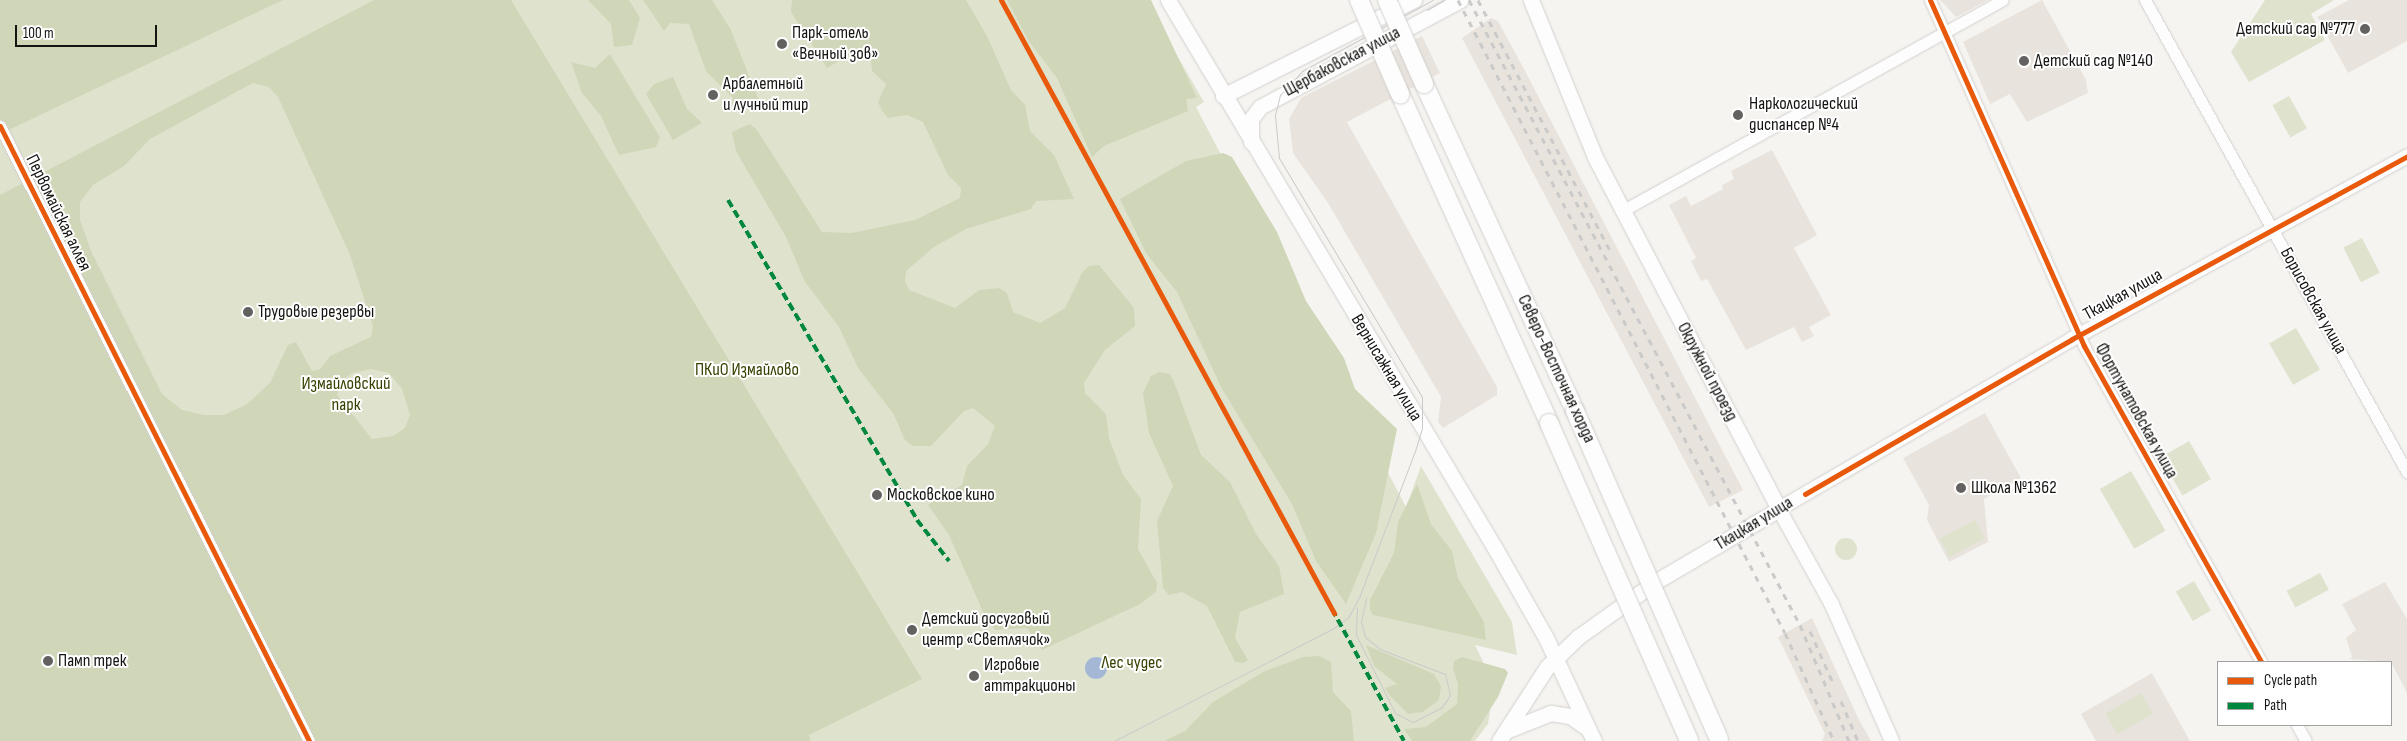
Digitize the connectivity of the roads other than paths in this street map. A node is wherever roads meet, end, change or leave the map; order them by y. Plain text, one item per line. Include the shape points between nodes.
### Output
1 (1168, 0) edge
2 (1359, 0) edge
3 (1386, 0) edge
4 (1414, 0) edge
5 (1460, 0) edge
6 (1531, 0) edge
7 (1930, 0) edge
8 (2002, 0) edge
9 (2145, 0) edge
10 (1946, 31) junction
11 (1223, 96) junction
12 (0, 126) edge
13 (1252, 144) junction
14 (2407, 156) edge
15 (1622, 211) junction
16 (2272, 229) junction
17 (2079, 335) junction
18 (2407, 472) edge
19 (1779, 509) junction
20 (1556, 656) junction
21 (2261, 661) edge
22 (2298, 726) edge
23 (1592, 735) edge
24 (1503, 736) edge
25 (1720, 740) edge
26 (309, 741) edge
27 (1689, 741) edge
28 (1892, 741) edge
29 (2306, 741) edge

1 - 11 main road, Вернисажная улица
2 - 27 main road, Северо-Восточная хорда, bridge
3 - 25 main road, Северо-Восточная хорда, bridge via 1575,411
4 - 11 main road, Щербаковская улица
5 - 13 main road, Щербаковская улица via 1260,107 1251,119
6 - 15 main road, Окружной проезд via 1566,92
7 - 10 street, Фортунатовская улица
8 - 10 street
9 - 16 street, Борисовская улица
10 - 15 street
10 - 17 street, Фортунатовская улица
11 - 13 main road, Вернисажная улица
12 - 26 street, Первомайская аллея
13 - 20 main road, Вернисажная улица
14 - 16 street, Ткацкая улица
15 - 19 main road, Окружной проезд
16 - 17 street, Ткацкая улица
16 - 18 street, Борисовская улица
17 - 19 street, Ткацкая улица
17 - 21 street, Фортунатовская улица
19 - 20 main road, Ткацкая улица via 1655,582
19 - 28 street, Окружной проезд via 1831,603
20 - 23 main road, Вернисажная улица
20 - 24 main road, Ткацкая улица
22 - 29 street
23 - 24 main road via 1559,713 1534,717

